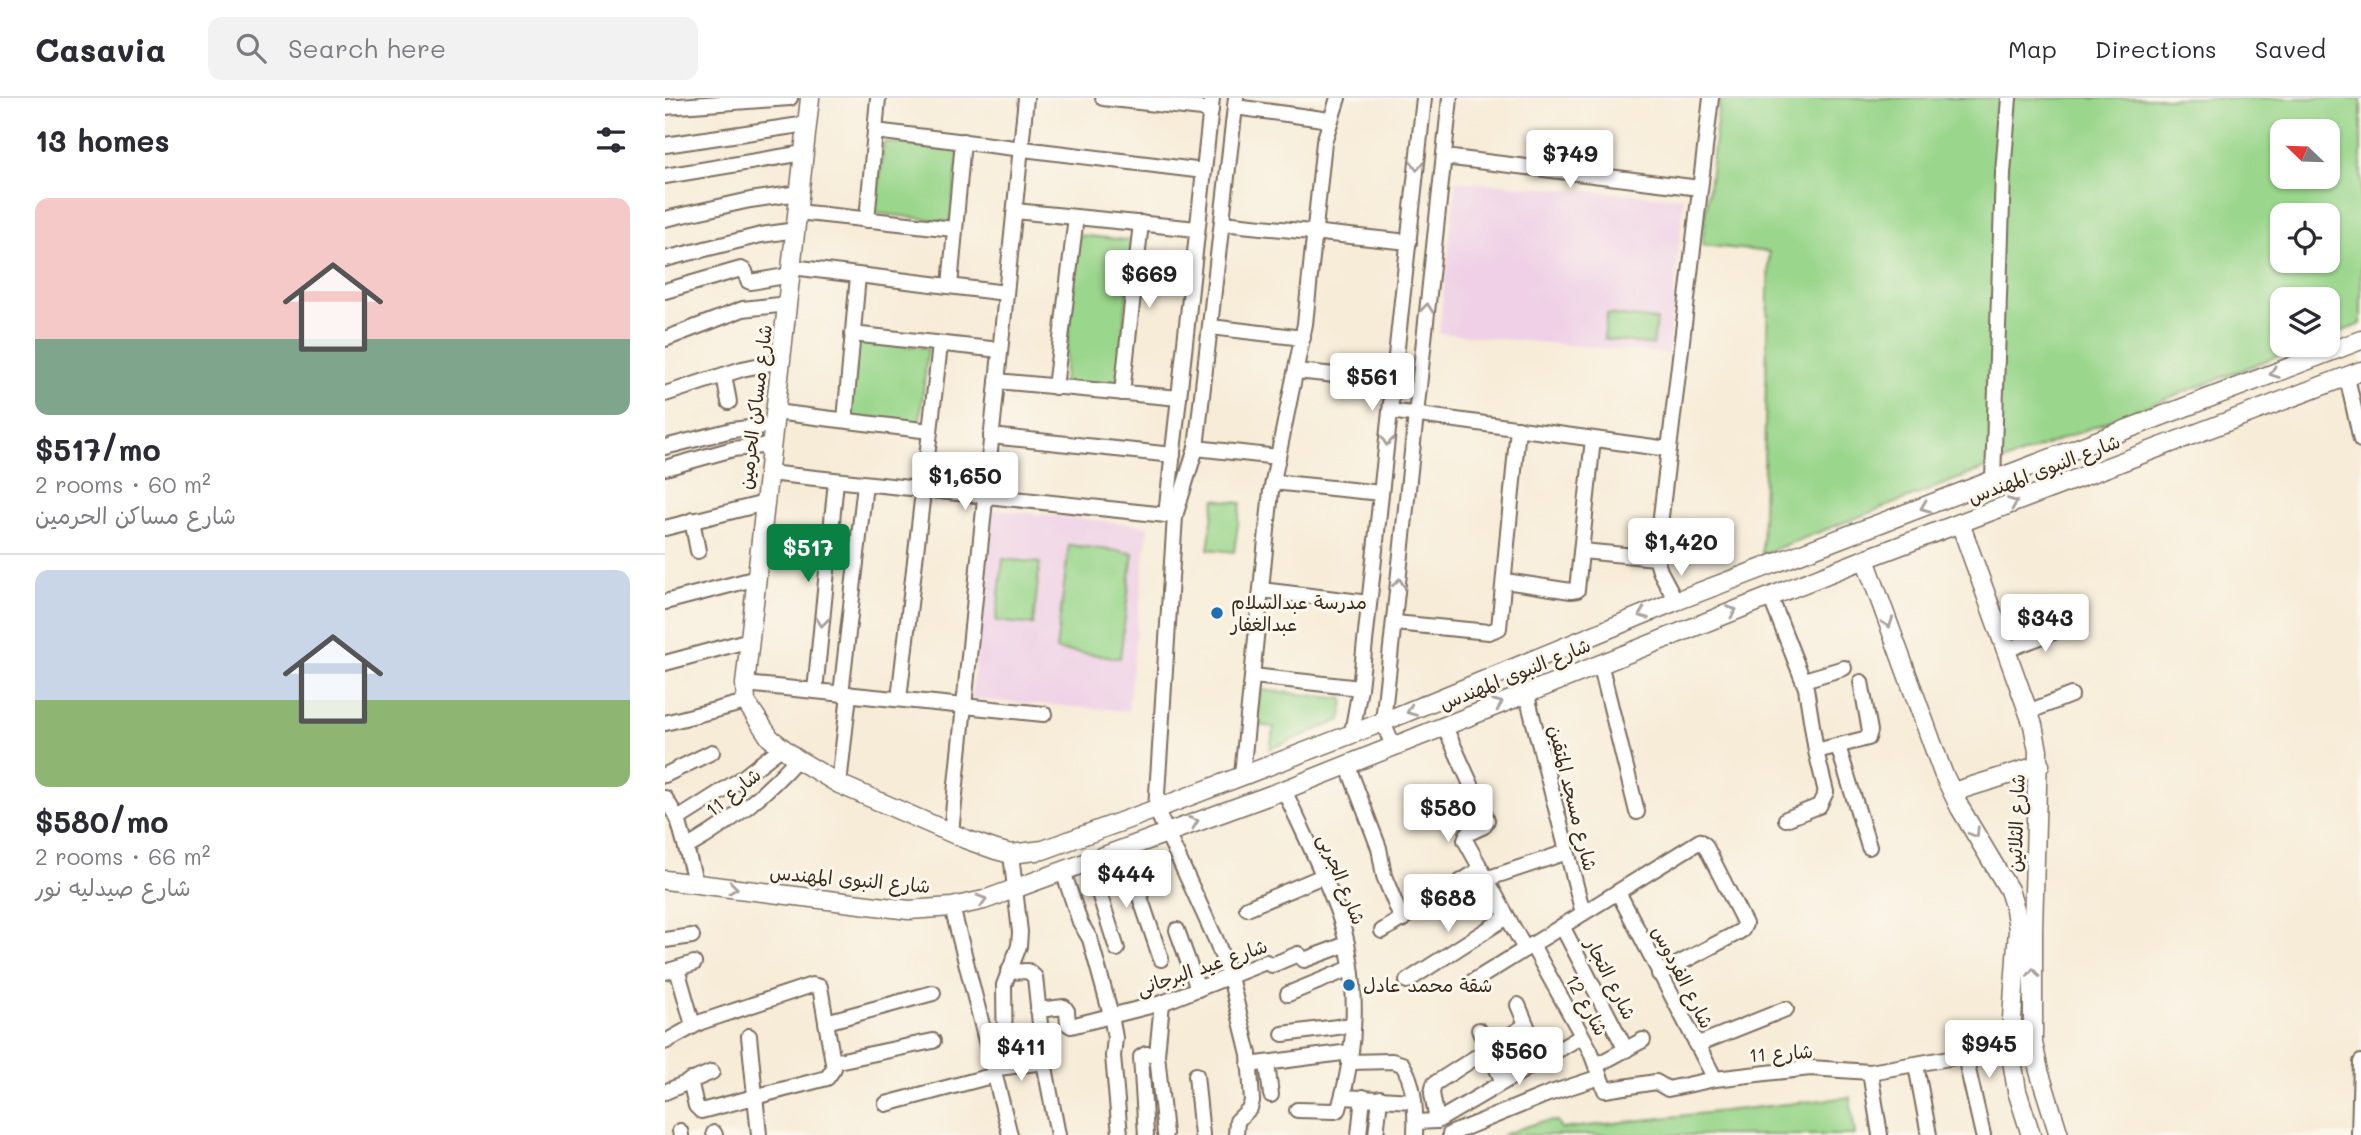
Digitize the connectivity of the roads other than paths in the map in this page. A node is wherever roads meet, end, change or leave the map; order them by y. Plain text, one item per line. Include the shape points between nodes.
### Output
1 (790, 98) edge
2 (810, 98) edge
3 (878, 98) edge
4 (1026, 98) edge
5 (1103, 98) edge
6 (1338, 98) edge
7 (1423, 98) edge
8 (1450, 98) edge
9 (1711, 98) edge
10 (2009, 98) edge
11 (1155, 101) edge
12 (1235, 103) edge
13 (1212, 104) edge
14 (665, 107) edge
15 (1329, 120) junction
16 (807, 124) junction
17 (875, 131) junction
18 (963, 141) junction
19 (665, 145) edge
20 (1021, 148) junction
21 (804, 153) junction
22 (1444, 157) junction
23 (1204, 171) junction
24 (665, 176) edge
25 (1700, 188) junction
26 (800, 193) junction
27 (1015, 211) junction
28 (1076, 217) junction
29 (665, 219) edge
30 (867, 220) junction
31 (797, 221) junction
32 (1141, 223) junction
33 (1222, 223) junction
34 (954, 229) junction
35 (1197, 229) junction
36 (1315, 232) junction
37 (1409, 242) junction
38 (665, 259) edge
39 (791, 271) junction
40 (858, 276) junction
41 (950, 286) junction
42 (665, 291) edge
43 (1006, 293) junction
44 (788, 304) junction
45 (1210, 327) junction
46 (852, 334) junction
47 (1303, 338) junction
48 (665, 339) edge
49 (2361, 340) edge
50 (940, 345) junction
51 (1000, 350) junction
52 (780, 361) junction
53 (1296, 371) junction
54 (2354, 374) edge
55 (724, 375) junction
56 (997, 381) junction
57 (1394, 381) junction
58 (1055, 387) junction
59 (1122, 393) junction
60 (665, 394) edge
61 (1179, 398) junction
62 (729, 402) dead end
63 (1390, 411) junction
64 (1415, 414) junction
65 (774, 418) junction
66 (845, 420) junction
67 (1518, 428) junction
68 (930, 430) junction
69 (991, 436) junction
70 (1593, 439) junction
71 (2361, 440) edge
72 (771, 444) junction
73 (665, 447) edge
74 (1196, 448) junction
75 (1668, 449) junction
76 (1173, 455) junction
77 (1278, 457) junction
78 (665, 468) edge
79 (768, 473) junction
80 (836, 481) junction
81 (1993, 481) junction
82 (1273, 482) junction
83 (865, 484) junction
84 (923, 491) junction
85 (1381, 493) junction
86 (985, 496) junction
87 (765, 503) junction
88 (1170, 515) junction
89 (691, 520) junction
90 (1960, 523) junction
91 (665, 528) edge
92 (1845, 538) junction
93 (698, 551) dead end
94 (1581, 551) junction
95 (1656, 558) junction
96 (1860, 561) junction
97 (757, 578) junction
98 (1505, 581) junction
99 (1261, 590) junction
100 (1770, 596) junction
101 (1676, 601) junction
102 (665, 602) edge
103 (1369, 603) junction
104 (1395, 623) junction
105 (2072, 625) dead end
106 (750, 640) junction
107 (2006, 650) junction
108 (665, 663) edge
109 (1600, 663) junction
110 (1844, 668) dead end
111 (1253, 676) junction
112 (1804, 680) junction
113 (1861, 682) dead end
114 (1360, 688) junction
115 (815, 691) junction
116 (1526, 692) junction
117 (745, 693) junction
118 (845, 694) junction
119 (2071, 695) dead end
120 (898, 699) junction
121 (963, 706) junction
122 (2028, 712) junction
123 (1044, 714) dead end
124 (1383, 722) junction
125 (665, 723) edge
126 (1444, 725) junction
127 (1352, 733) junction
128 (1393, 746) junction
129 (1838, 746) junction
130 (781, 748) junction
131 (1816, 751) junction
132 (712, 752) dead end
133 (797, 760) junction
134 (1347, 764) junction
135 (2040, 765) junction
136 (665, 775) edge
137 (1242, 775) junction
138 (839, 783) junction
139 (1284, 790) junction
140 (1953, 792) junction
141 (665, 799) edge
142 (1156, 809) junction
143 (1637, 811) dead end
144 (678, 819) junction
145 (1786, 820) dead end
146 (951, 833) junction
147 (1165, 833) junction
148 (1869, 847) dead end
149 (686, 848) junction
150 (1124, 850) junction
151 (1567, 852) junction
152 (1011, 854) junction
153 (1089, 862) junction
154 (1063, 871) junction
155 (1484, 874) junction
156 (1323, 876) junction
157 (665, 880) edge
158 (696, 884) junction
159 (1016, 888) junction
160 (1618, 892) junction
161 (952, 907) junction
162 (1247, 908) dead end
163 (1583, 913) junction
164 (1507, 917) junction
165 (1402, 919) junction
166 (1562, 926) junction
167 (2026, 929) junction
168 (1177, 930) dead end
169 (1382, 931) dead end
170 (692, 936) dead end
171 (665, 940) edge
172 (1347, 944) junction
173 (1528, 947) junction
174 (1117, 949) dead end
175 (1161, 959) dead end
176 (694, 963) dead end
177 (1351, 968) junction
178 (671, 970) edge
179 (1008, 972) junction
180 (1659, 974) junction
181 (1230, 977) junction
182 (1408, 981) dead end
183 (1472, 982) dead end
184 (1198, 989) junction
185 (933, 993) dead end
186 (1288, 994) dead end
187 (1162, 1003) junction
188 (1518, 1005) dead end
189 (1786, 1009) dead end
190 (1038, 1010) junction
191 (1111, 1015) junction
192 (826, 1022) junction
193 (693, 1025) junction
194 (1353, 1025) junction
195 (1526, 1025) junction
196 (1479, 1030) dead end
197 (1283, 1034) dead end
198 (1582, 1036) junction
199 (749, 1037) dead end
200 (1643, 1040) dead end
201 (933, 1041) dead end
202 (665, 1042) edge
203 (1696, 1045) junction
204 (1487, 1048) junction
205 (1626, 1050) junction
206 (1157, 1054) junction
207 (1349, 1057) junction
208 (1541, 1060) junction
209 (833, 1062) junction
210 (1044, 1062) junction
211 (2361, 1062) edge
212 (1267, 1063) junction
213 (1249, 1065) junction
214 (1916, 1065) junction
215 (998, 1070) junction
216 (712, 1072) dead end
217 (1870, 1072) junction
218 (1196, 1075) dead end
219 (1716, 1079) junction
220 (690, 1080) junction
221 (1602, 1080) junction
222 (1503, 1082) junction
223 (665, 1092) edge
224 (2360, 1093) edge
225 (755, 1096) junction
226 (1271, 1096) dead end
227 (1343, 1097) junction
228 (1363, 1097) junction
229 (1380, 1098) junction
230 (1413, 1101) junction
231 (886, 1104) dead end
232 (1297, 1110) dead end
233 (1437, 1121) junction
234 (1415, 1128) edge
235 (1165, 1134) edge
236 (1450, 1134) edge
237 (759, 1135) edge
238 (1010, 1135) edge
239 (1058, 1135) edge
240 (1120, 1135) edge
241 (1146, 1135) edge
242 (1202, 1135) edge
243 (1237, 1135) edge
244 (1359, 1135) edge
245 (1376, 1135) edge
246 (1880, 1135) edge
247 (1929, 1135) edge
248 (1983, 1135) edge
249 (2031, 1135) edge
250 (2059, 1135) edge
251 (2359, 1135) edge

1 - 14 street
2 - 16 street, شارع مساكن الحرمين
3 - 17 street
4 - 20 street
5 - 11 street
6 - 15 street
7 -> 37 street
8 - 22 street
9 - 25 street
10 - 81 street
11 - 13 street
12 - 15 street
12 - 33 street
13 - 23 street
15 - 36 street
16 - 19 street
16 - 21 street, شارع مساكن الحرمين
17 - 18 street
17 - 30 street
18 - 20 street
18 - 34 street
20 - 23 street
20 - 27 street
21 - 24 street
21 - 26 street, شارع مساكن الحرمين
22 - 25 street
64 -> 22 street
23 - 35 street
25 - 75 street
26 - 29 street
26 - 31 street, شارع مساكن الحرمين
27 - 28 street
27 - 43 street
28 - 32 street
28 - 58 street
30 - 31 street
30 - 34 street
31 - 38 street
31 - 39 street, شارع مساكن الحرمين
32 - 35 street
32 - 59 street
33 - 36 street
33 - 45 street
34 - 41 street
35 - 61 street
36 - 37 street
36 - 47 street
37 - 57 street
39 - 40 street
39 - 42 street via 751,282 741,270
39 - 44 street, شارع مساكن الحرمين
40 - 41 street
40 - 46 street
41 - 43 street
43 - 51 street
44 - 48 street via 743,309
44 - 52 street, شارع مساكن الحرمين
45 - 47 street
45 - 74 street
46 - 50 street
46 - 66 street
47 - 53 street
49 -> 81 street, شارع النبوى المهندس
50 - 51 street
50 - 68 street
51 - 56 street
52 - 55 street
52 - 65 street, شارع مساكن الحرمين
53 - 57 street
53 - 77 street
54 - 71 street
90 -> 54 street, شارع النبوى المهندس
55 - 60 street
55 - 62 street
56 - 58 street
56 - 69 street
57 - 63 street
58 - 59 street
59 - 61 street
61 - 76 street
63 - 64 street
63 -> 85 street
64 - 67 street
104 -> 64 street
65 - 66 street
65 - 72 street, شارع مساكن الحرمين
65 - 73 street
66 - 68 street
67 - 70 street
67 - 98 street
68 - 84 street
69 - 76 street
69 - 86 street
70 - 75 street
70 - 94 street
72 - 78 street via 733,449
72 - 79 street, شارع مساكن الحرمين
74 - 77 street
74 - 88 street
75 - 95 street
76 - 88 street
77 - 82 street
79 - 80 street
79 - 87 street, شارع مساكن الحرمين
80 - 83 street
80 -> 115 street
81 -> 92 street, شارع النبوى المهندس
82 - 85 street
82 - 99 street
83 - 84 street
83 - 118 street
84 - 86 street
84 - 120 street
85 - 103 street
86 - 88 street
86 - 121 street
87 - 89 street
87 - 97 street, شارع مساكن الحرمين
88 - 142 street
89 - 91 street
89 - 93 street
90 - 96 street, شارع النبوى المهندس
90 - 107 street, شارع الثلاثين
92 - 96 street, شارع الثلاثين
92 - 101 street, شارع النبوى المهندس
94 - 95 street
94 - 98 street via 1575,591
95 - 101 street
96 - 100 street, شارع النبوى المهندس
96 -> 140 street, شارع الثلاثين
97 - 102 street
97 - 106 street, شارع مساكن الحرمين
98 - 104 street via 1501,622 1495,632
99 - 103 street
99 - 111 street
109 -> 100 street, شارع النبوى المهندس
100 - 112 street
101 -> 124 street, شارع النبوى المهندس
103 - 114 street
104 - 124 street
105 - 107 street
106 - 108 street
106 - 117 street, شارع مساكن الحرمين
107 - 122 street, شارع الثلاثين
109 - 116 street, شارع النبوى المهندس
109 - 143 street
110 - 112 street
111 - 114 street
111 - 137 street
112 - 131 street
113 - 129 street via 1870,734 1865,740
114 - 127 street
115 - 117 street
115 - 118 street
126 -> 116 street, شارع النبوى المهندس
116 - 151 street, شارع مسجد المتقين
117 - 125 street
117 - 130 street via 761,727
118 - 120 street
118 - 138 street
119 - 122 street
120 - 121 street
121 - 123 street
121 - 146 street
122 - 135 street, شارع الثلاثين
124 - 127 street, شارع النبوى المهندس
124 - 128 street
126 - 128 street, شارع النبوى المهندس
126 - 155 street, شارع 12 via 1487,820 1464,838
127 - 137 street, شارع النبوى المهندس
128 - 134 street, شارع النبوى المهندس
129 - 131 street
129 - 148 street
130 - 133 street
130 - 144 street
131 - 145 street via 1825,797 1819,806
132 - 136 street
133 - 138 street
133 - 149 street, شارع 11 via 745,810
134 - 139 street, شارع النبوى المهندس
134 - 165 street
135 - 140 street
135 - 167 street, شارع الثلاثين
137 - 142 street, شارع النبوى المهندس
138 - 146 street
147 -> 139 street, شارع النبوى المهندس
139 - 156 street, شارع الجربى
140 -> 167 street, شارع الثلاثين
141 - 144 street
142 - 147 street
142 - 152 street, شارع النبوى المهندس via 1059,845
144 - 149 street
146 - 152 street
147 - 150 street, شارع النبوى المهندس
147 - 181 street
149 - 158 street
150 - 153 street, شارع النبوى المهندس
150 - 175 street
151 - 155 street
151 - 163 street, شارع مسجد المتقين
152 - 159 street
153 - 154 street, شارع النبوى المهندس
153 - 174 street
154 - 159 street, شارع النبوى المهندس
154 - 191 street via 1090,939
155 - 164 street, شارع 12
155 - 165 street
156 - 162 street
156 - 172 street, شارع الجربى
157 - 158 street, شارع النبوى المهندس
158 -> 161 street, شارع النبوى المهندس via 887,908
161 -> 159 street, شارع النبوى المهندس
159 - 179 street via 1019,946
160 - 163 street
160 - 180 street, شارع الفردوس
160 - 180 street via 1700,841 1745,923 1742,930
161 - 215 street
163 - 166 street
164 - 173 street, شارع 12
164 - 182 street
165 - 169 street
166 - 173 street
166 - 205 street, شارع التجار
167 - 249 street, شارع الثلاثين via 2010,1048
250 -> 167 street, شارع الثلاثين via 2033,1043
168 - 184 street
170 - 171 street
172 - 177 street, شارع الجربى
172 - 181 street, شارع عيد البرجانى via 1304,960 1297,954 1272,965 1266,962
173 - 183 street
173 - 198 street, شارع 12
176 - 178 street
177 - 186 street
177 - 194 street, شارع الجربى
178 - 193 street
179 - 190 street via 1033,974
179 - 215 street
180 - 203 street, شارع الفردوس
181 - 184 street, شارع عيد البرجانى
181 - 213 street
184 - 187 street, شارع عيد البرجانى
185 - 192 street
187 - 191 street, شارع عيد البرجانى
187 - 206 street
188 - 195 street
189 - 203 street
190 - 191 street, شارع عيد البرجانى via 1064,1007 1071,1026
190 - 210 street
191 - 240 street
192 - 193 street via 820,987 812,985
192 - 209 street
193 - 202 street
194 - 197 street
194 - 207 street, شارع الجربى
195 - 204 street
195 - 208 street
196 - 204 street
198 - 208 street
198 - 221 street, شارع 12
199 - 225 street
200 - 205 street
201 - 209 street
203 - 219 street, شارع الفردوس
204 - 222 street
204 - 233 street via 1434,1084
205 - 221 street
206 - 235 street
206 - 241 street via 1141,1057
207 - 212 street
207 - 227 street, شارع الجربى
207 - 230 street via 1398,1062 1405,1069
208 - 222 street
209 - 225 street via 827,1078
210 - 215 street
210 - 239 street
211 - 224 street
212 - 213 street
212 - 226 street
213 - 243 street via 1252,1101 1237,1121
214 - 217 street, شارع 11
214 - 247 street
214 - 248 street, شارع 11 via 1961,1056 1966,1060
215 - 231 street
215 - 238 street
216 - 220 street
217 - 219 street, شارع 11 via 1810,1068
217 - 246 street
218 - 242 street
219 - 221 street, شارع 11 via 1668,1089 1655,1082
220 - 223 street
220 - 225 street via 701,1111
221 - 236 street via 1548,1094
222 - 233 street
224 - 251 street
225 - 237 street
227 - 228 street
227 - 232 street via 1338,1111
228 - 229 street
228 - 244 street
229 - 230 street
229 - 245 street
230 - 234 street
233 - 234 street

